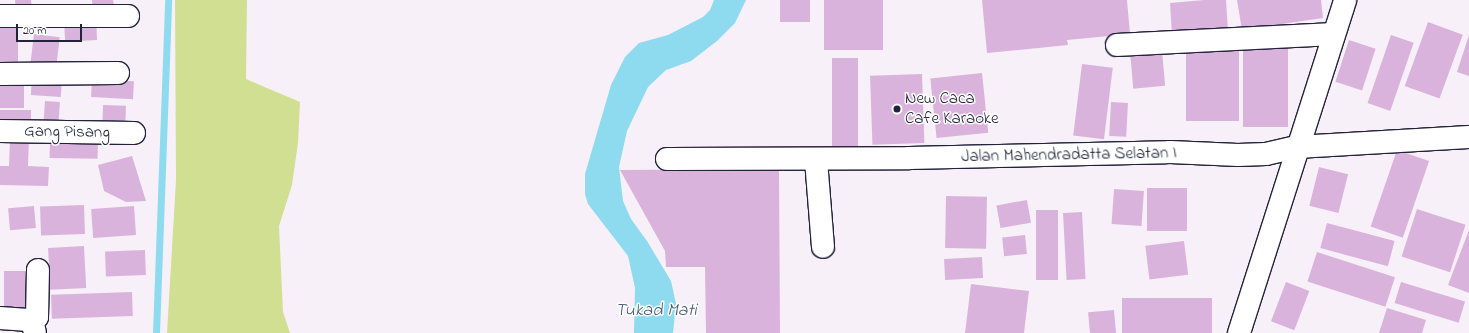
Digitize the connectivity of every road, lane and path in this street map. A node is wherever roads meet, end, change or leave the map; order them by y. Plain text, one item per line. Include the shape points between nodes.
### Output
1 (1345, 0) edge
2 (0, 16) edge
3 (128, 16) dead end
4 (1333, 34) junction
5 (1117, 45) dead end
6 (118, 73) dead end
7 (0, 74) edge
8 (0, 130) edge
9 (134, 132) dead end
10 (1469, 137) edge
11 (1297, 147) junction
12 (667, 159) dead end
13 (816, 160) junction
14 (822, 248) dead end
15 (38, 270) dead end
16 (0, 318) edge
17 (34, 327) edge
18 (1239, 333) edge

1 - 4 street
2 - 3 street
4 - 5 street
4 - 11 street
6 - 7 street
8 - 9 street, Gang Pisang
10 - 11 street, Jalan Mahendradatta Selatan I
11 - 13 street, Jalan Mahendradatta Selatan I via 1266,154 1238,156 1170,152
11 - 18 street
12 - 13 street, Jalan Mahendradatta Selatan I
13 - 14 street
15 - 17 street via 37,317
16 - 17 street

